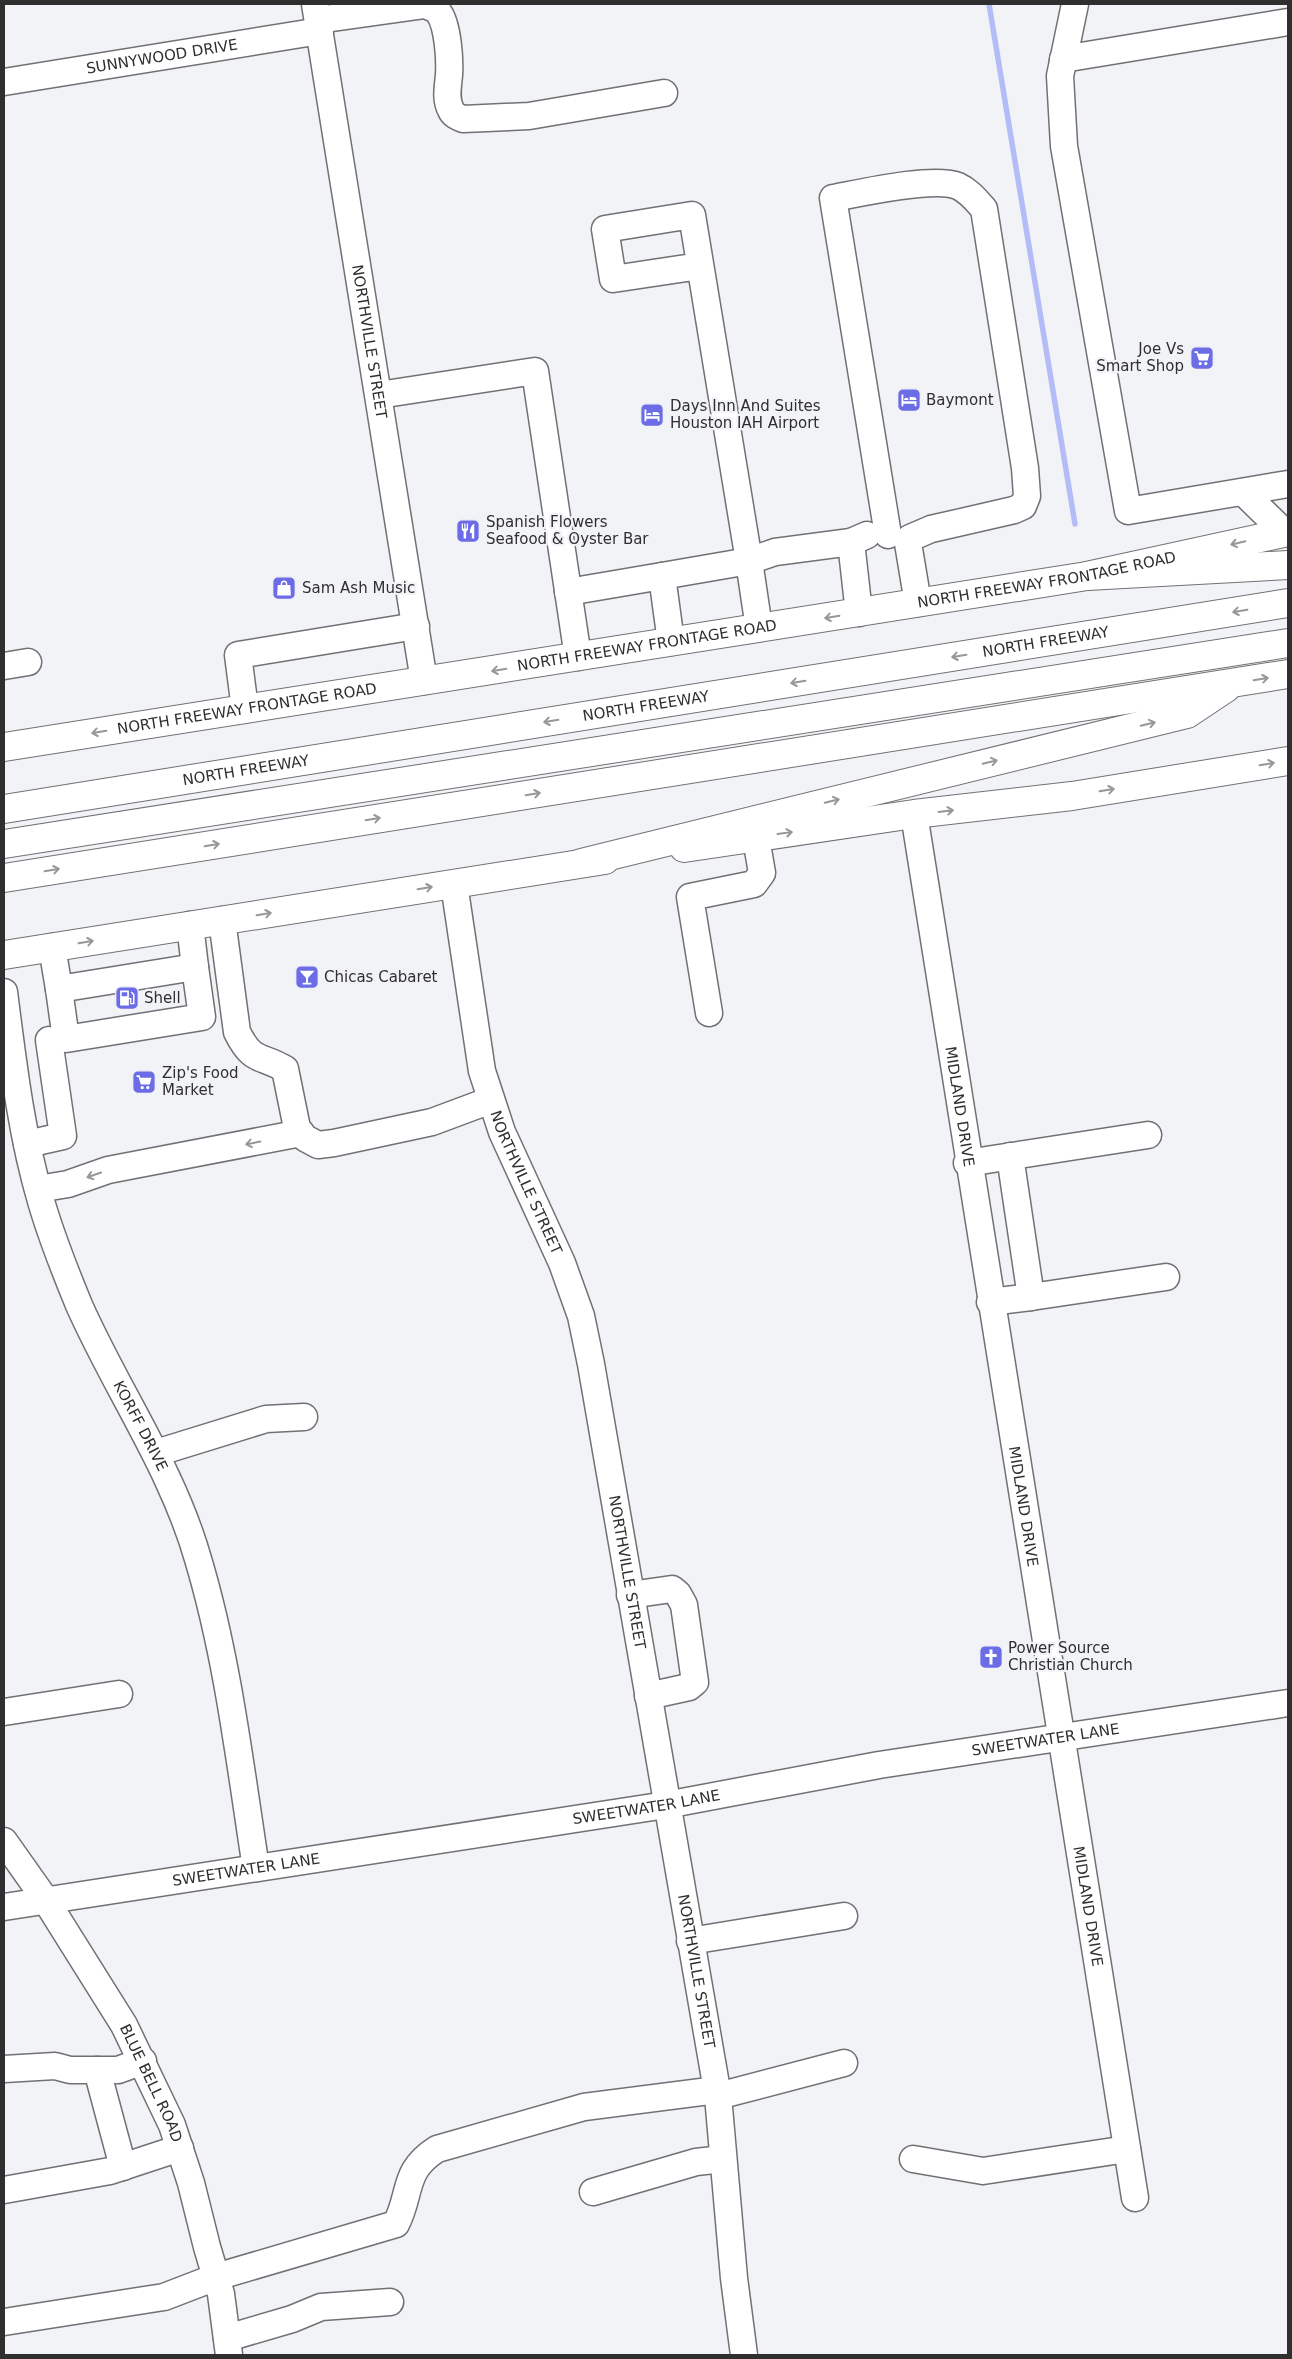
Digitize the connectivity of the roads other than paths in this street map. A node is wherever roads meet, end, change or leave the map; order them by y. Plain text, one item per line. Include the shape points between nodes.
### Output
1 (1074, 4) edge
2 (318, 18) edge
3 (1288, 22) edge
4 (1063, 59) junction
5 (4, 82) edge
6 (664, 93) dead end
7 (700, 266) dead end
8 (379, 395) junction
9 (1288, 484) edge
10 (1243, 492) junction
11 (1287, 532) edge
12 (899, 536) junction
13 (851, 542) junction
14 (749, 561) junction
15 (1288, 565) edge
16 (662, 576) junction
17 (1087, 576) junction
18 (568, 592) junction
19 (918, 603) junction
20 (1288, 603) edge
21 (859, 613) junction
22 (416, 626) junction
23 (759, 628) junction
24 (672, 642) junction
25 (1288, 643) edge
26 (578, 657) junction
27 (1288, 674) edge
28 (424, 681) junction
29 (1233, 683) junction
30 (245, 709) junction
31 (4, 747) edge
32 (1288, 760) edge
33 (4, 809) edge
34 (914, 814) junction
35 (756, 838) junction
36 (4, 844) edge
37 (581, 863) junction
38 (4, 878) edge
39 (454, 884) junction
40 (222, 920) junction
41 (190, 926) junction
42 (52, 947) junction
43 (4, 955) edge
44 (195, 966) junction
45 (59, 988) junction
46 (4, 992) edge
47 (709, 1012) dead end
48 (58, 1039) junction
49 (11, 1045) junction
50 (491, 1100) junction
51 (301, 1134) junction
52 (1148, 1135) dead end
53 (27, 1144) junction
54 (1010, 1156) junction
55 (967, 1163) junction
56 (38, 1189) junction
57 (1166, 1277) dead end
58 (1031, 1297) junction
59 (990, 1302) junction
60 (304, 1417) dead end
61 (156, 1453) junction
62 (630, 1595) junction
63 (119, 1694) dead end
64 (648, 1696) junction
65 (1288, 1703) edge
66 (4, 1712) edge
67 (1062, 1739) junction
68 (666, 1805) junction
69 (4, 1841) edge
70 (256, 1868) junction
71 (45, 1900) junction
72 (4, 1907) edge
73 (844, 1916) dead end
74 (690, 1941) junction
75 (143, 2061) junction
76 (844, 2063) dead end
77 (4, 2069) edge
78 (97, 2070) junction
79 (718, 2093) junction
80 (180, 2148) junction
81 (1127, 2150) junction
82 (724, 2159) junction
83 (913, 2159) dead end
84 (123, 2167) junction
85 (4, 2190) edge
86 (593, 2192) dead end
87 (1135, 2198) dead end
88 (216, 2277) junction
89 (390, 2302) dead end
90 (4, 2322) edge
91 (228, 2346) edge
92 (744, 2355) edge

1 - 4 street
2 - 5 street, SUNNYWOOD DRIVE
2 - 6 street, SUNNYWOOD DRIVE via 431,7 443,25 448,52 450,110 463,119 529,116
2 - 8 street, NORTHVILLE STREET
3 - 4 street
4 - 10 street via 1060,76 1064,146 1128,511
7 - 14 street
8 - 18 street via 534,371
8 - 22 street, NORTHVILLE STREET
9 - 10 street
10 - 11 street
11 -> 17 main road, NORTH FREEWAY FRONTAGE ROAD
12 - 12 street via 1014,510 1023,506 1027,496 984,209 973,196 957,186 934,182 833,198
12 - 13 street via 874,534
12 - 19 street via 908,543
13 - 14 street via 775,552
13 - 21 street
14 - 16 street
14 - 23 street
15 - 17 main road
16 - 18 street
16 - 24 street
17 - 19 main road, NORTH FREEWAY FRONTAGE ROAD
18 - 26 street
19 - 21 main road, NORTH FREEWAY FRONTAGE ROAD
20 -> 33 main road, NORTH FREEWAY
21 -> 23 main road, NORTH FREEWAY FRONTAGE ROAD
22 - 28 street, NORTHVILLE STREET
22 - 30 street via 238,655
23 - 24 main road, NORTH FREEWAY FRONTAGE ROAD
24 - 26 main road, NORTH FREEWAY FRONTAGE ROAD
25 - 36 main road
26 -> 28 main road, NORTH FREEWAY FRONTAGE ROAD
29 -> 27 main road
28 - 30 main road, NORTH FREEWAY FRONTAGE ROAD
37 -> 29 main road via 1187,714
38 -> 29 main road
30 -> 31 main road, NORTH FREEWAY FRONTAGE ROAD
34 -> 32 main road via 1072,796
35 -> 34 main road
34 - 55 street, MIDLAND DRIVE
35 - 37 main road
35 - 47 street via 762,873 754,884 690,897
37 - 39 main road
40 -> 39 main road
39 - 50 street, NORTHVILLE STREET via 472,1016
40 - 41 main road
40 - 51 street via 237,1032 254,1057 285,1069
42 -> 41 main road
41 - 44 street
42 - 43 main road
42 - 45 street
44 - 45 street
44 - 48 street via 202,1017
45 - 48 street
46 - 49 street, KORFF DRIVE
48 - 49 street
48 - 53 street via 64,1136
49 - 53 street, KORFF DRIVE
50 - 51 street via 432,1122 334,1143 318,1145
50 - 62 street, NORTHVILLE STREET via 502,1132 562,1263 580,1316
51 -> 56 street via 108,1170 68,1184
52 - 54 street
53 - 56 street, KORFF DRIVE
54 - 55 street
54 - 58 street
55 - 59 street, MIDLAND DRIVE
56 - 61 street, KORFF DRIVE via 51,1233 80,1305
57 - 58 street
58 - 59 street
59 - 67 street, MIDLAND DRIVE
60 - 61 street via 266,1419
61 - 70 street, KORFF DRIVE via 195,1550 222,1655
62 - 64 street, NORTHVILLE STREET
62 - 64 street via 672,1589 684,1605 695,1682 689,1687
63 - 66 street
64 - 68 street, NORTHVILLE STREET
65 - 67 street, SWEETWATER LANE
67 - 68 street, SWEETWATER LANE via 879,1765
67 - 81 street, MIDLAND DRIVE
68 - 70 street, SWEETWATER LANE
68 - 74 street, NORTHVILLE STREET
69 - 71 street, BLUE BELL ROAD
70 - 71 street, SWEETWATER LANE
71 - 72 street, SWEETWATER LANE
71 - 75 street, BLUE BELL ROAD
73 - 74 street
74 - 79 street, NORTHVILLE STREET
75 - 78 street via 118,2070
75 - 80 street, BLUE BELL ROAD
76 - 79 street
77 - 78 street via 55,2066 70,2070
78 - 84 street
79 - 82 street, NORTHVILLE STREET
79 - 88 street via 584,2107 437,2149 413,2171 396,2224
80 - 84 street
80 - 88 street, BLUE BELL ROAD
81 - 83 street via 982,2171
81 - 87 street, MIDLAND DRIVE
82 - 86 street via 696,2162
82 - 92 street, NORTHVILLE STREET
84 - 85 street
88 - 90 street via 164,2297
88 - 91 street, BLUE BELL ROAD
89 - 91 street via 321,2307

